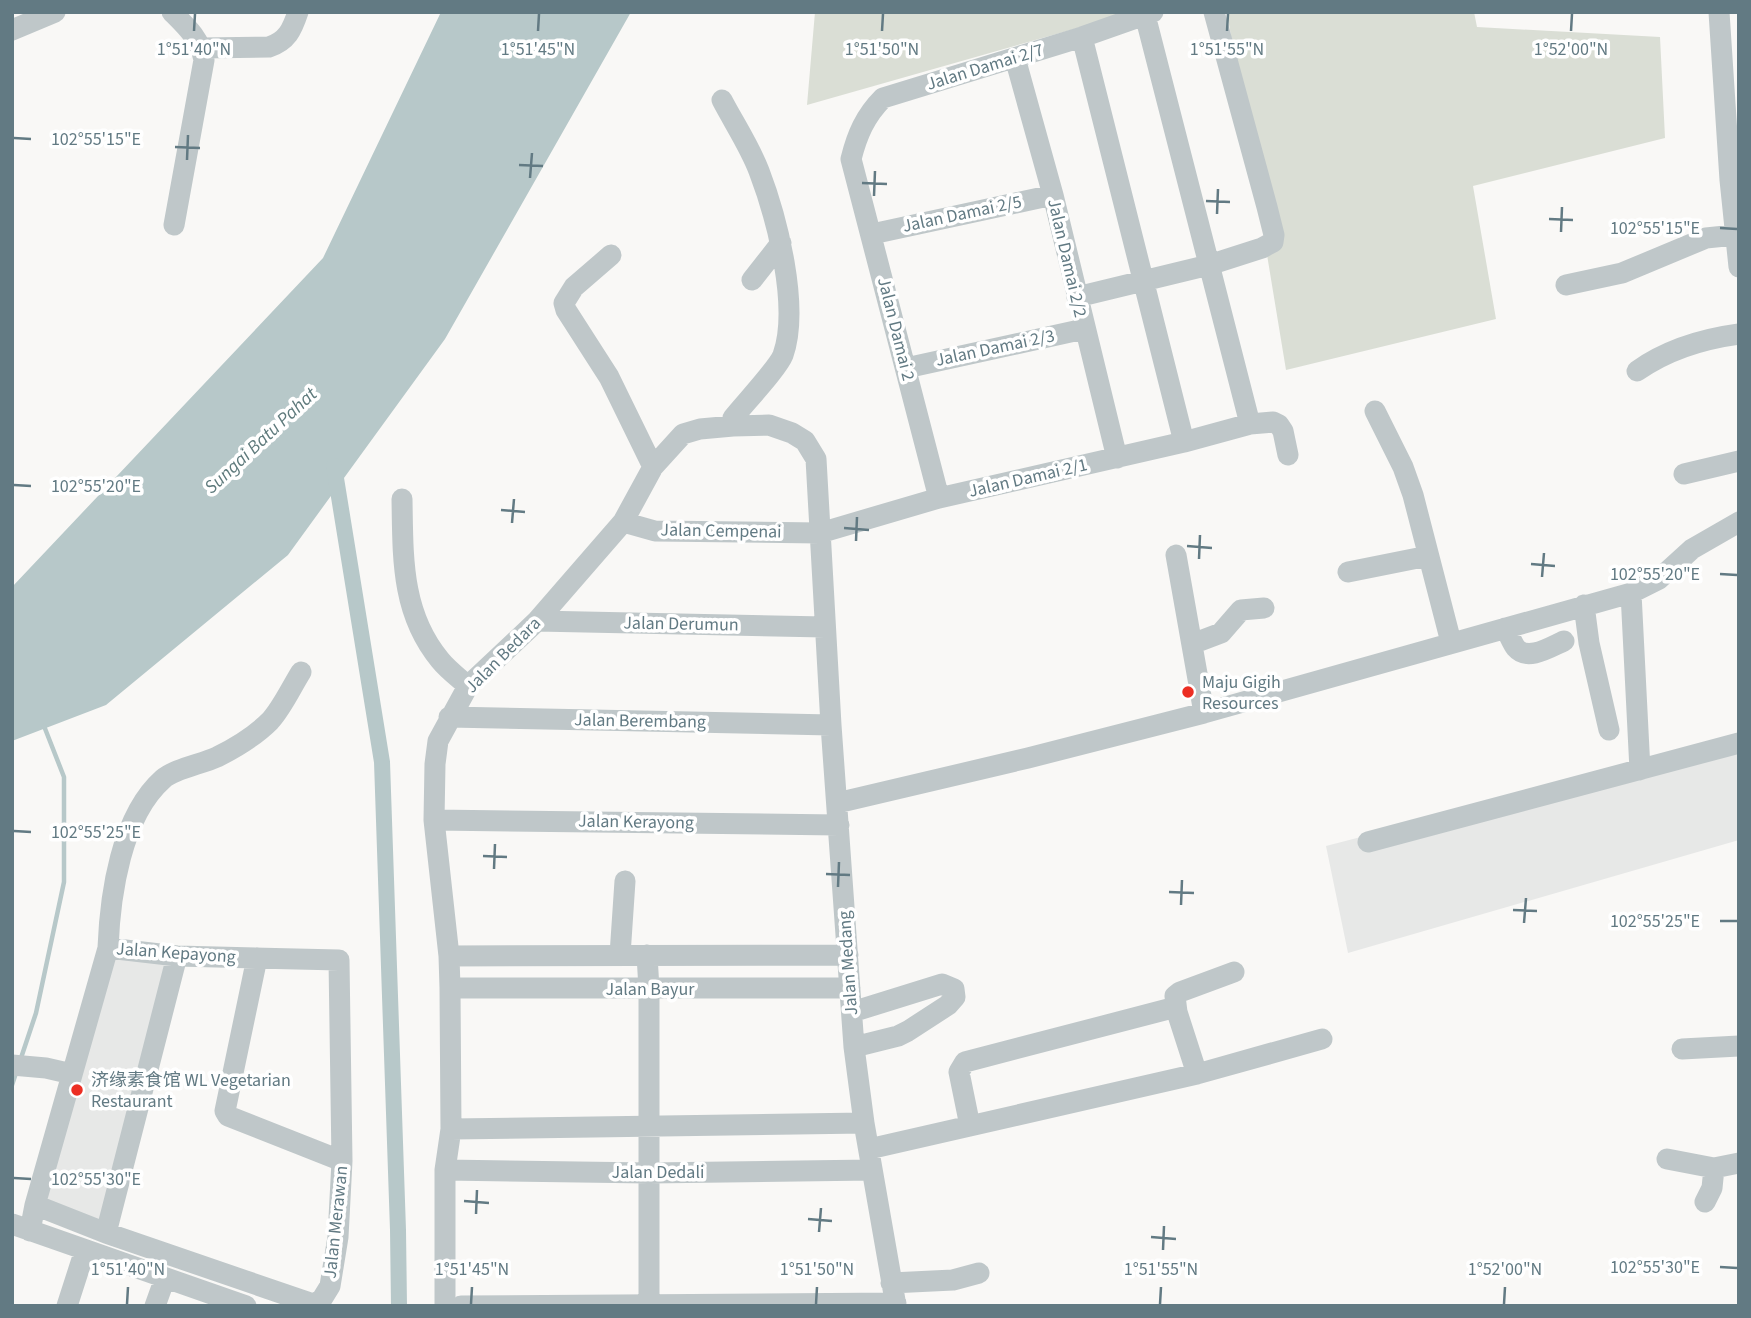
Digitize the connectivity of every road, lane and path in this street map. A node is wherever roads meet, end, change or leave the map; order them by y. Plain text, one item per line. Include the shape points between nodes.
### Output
1 (55, 12) edge
2 (172, 12) edge
3 (298, 12) edge
4 (1214, 12) edge
5 (1149, 14) edge
6 (1728, 18) edge
7 (12, 30) edge
8 (1082, 37) junction
9 (202, 48) junction
10 (1015, 58) junction
11 (722, 100) dead end
12 (1732, 112) edge
13 (851, 159) joint
14 (1734, 166) edge
15 (1053, 195) junction
16 (174, 225) dead end
17 (872, 234) junction
18 (1735, 235) junction
19 (781, 243) junction
20 (611, 255) dead end
21 (1209, 265) junction
22 (1739, 267) edge
23 (752, 280) dead end
24 (1144, 282) junction
25 (1566, 285) dead end
26 (1077, 297) junction
27 (1084, 329) junction
28 (1739, 334) edge
29 (906, 368) junction
30 (1637, 372) dead end
31 (1375, 411) dead end
32 (1250, 424) junction
33 (733, 426) junction
34 (1184, 443) junction
35 (1288, 455) dead end
36 (1117, 458) junction
37 (1739, 461) edge
38 (653, 467) junction
39 (1684, 474) dead end
40 (402, 499) dead end
41 (939, 499) junction
42 (623, 522) junction
43 (1739, 522) edge
44 (820, 533) junction
45 (1177, 555) dead end
46 (1428, 556) junction
47 (1348, 572) dead end
48 (1631, 593) junction
49 (1584, 605) junction
50 (1264, 608) dead end
51 (537, 621) junction
52 (825, 627) junction
53 (1505, 628) junction
54 (1564, 641) dead end
55 (1451, 642) junction
56 (1192, 644) junction
57 (301, 672) dead end
58 (468, 686) junction
59 (1204, 713) junction
60 (449, 717) junction
61 (831, 725) junction
62 (1609, 730) dead end
63 (1739, 743) edge
64 (1640, 770) junction
65 (838, 814) junction
66 (434, 820) junction
67 (1368, 842) dead end
68 (625, 881) dead end
69 (108, 948) junction
70 (620, 955) junction
71 (647, 955) junction
72 (848, 955) junction
73 (177, 956) junction
74 (449, 956) junction
75 (257, 958) junction
76 (341, 964) joint
77 (1234, 972) dead end
78 (450, 988) junction
79 (850, 988) junction
80 (649, 989) junction
81 (1176, 1007) junction
82 (852, 1012) junction
83 (1322, 1039) dead end
84 (1739, 1046) edge
85 (854, 1047) junction
86 (1682, 1049) dead end
87 (20, 1065) edge
88 (1197, 1073) junction
89 (72, 1074) junction
90 (864, 1123) junction
91 (649, 1126) junction
92 (970, 1126) junction
93 (450, 1129) junction
94 (870, 1159) junction
95 (1667, 1159) dead end
96 (342, 1161) junction
97 (1739, 1163) edge
98 (1714, 1168) junction
99 (445, 1170) junction
100 (649, 1173) junction
101 (1705, 1202) dead end
102 (35, 1205) junction
103 (21, 1228) edge
104 (106, 1233) junction
105 (85, 1250) junction
106 (979, 1273) dead end
107 (165, 1278) junction
108 (894, 1297) edge
109 (649, 1303) junction
110 (234, 1304) edge
111 (316, 1304) edge
112 (67, 1306) edge
113 (155, 1306) edge
114 (445, 1306) edge
115 (461, 1306) edge

1 - 7 street
2 - 9 street
3 - 9 street via 280,44
4 - 21 street via 1274,235 1273,242 1262,248
5 - 8 street, Jalan Damai 2/7
5 - 21 street
6 - 12 street
8 - 10 street, Jalan Damai 2/7
8 - 24 street
9 - 16 street
10 - 13 street, Jalan Damai 2/7 via 883,98 857,135
10 - 15 street, Jalan Damai 2/2
11 - 19 street via 759,170
12 - 14 street
13 - 17 street, Jalan Damai 2
14 - 18 street
15 - 17 street, Jalan Damai 2/5
15 - 26 street, Jalan Damai 2/2
17 - 29 street, Jalan Damai 2
18 - 22 street
18 - 25 street via 1706,238 1622,273
19 - 23 street
19 - 33 street via 789,308 782,357 733,418
20 - 38 street via 574,287 564,303 609,377
21 - 24 street
21 - 32 street
24 - 26 street
24 - 34 street
26 - 27 street, Jalan Damai 2/2
27 - 29 street, Jalan Damai 2/3
27 - 36 street, Jalan Damai 2/2
28 - 30 street via 1675,349
29 - 41 street, Jalan Damai 2
31 - 46 street via 1404,467
32 - 34 street, Jalan Damai 2/1
32 - 35 street via 1279,425
33 - 38 street, Jalan Bedara via 683,434
33 - 44 street, Jalan Bedara via 769,425 805,441 816,459
34 - 36 street, Jalan Damai 2/1
36 - 41 street, Jalan Damai 2/1
37 - 39 street
38 - 42 street, Jalan Bedara
40 - 58 street via 403,568 414,618 440,660
41 - 44 street, Jalan Damai 2/1
42 - 44 street, Jalan Cempenai via 655,531
42 - 51 street, Jalan Bedara
43 - 48 street, Jalan Kerayong via 1692,550 1659,579
44 - 52 street, Jalan Medang
45 - 56 street
46 - 47 street
46 - 55 street
48 - 49 street, Jalan Kerayong
48 - 64 street
49 - 53 street, Jalan Kerayong
49 - 62 street
50 - 56 street via 1241,610 1221,633
51 - 52 street, Jalan Derumun
51 - 58 street, Jalan Bedara
52 - 61 street, Jalan Medang
53 - 54 street via 1521,652 1536,654
53 - 55 street, Jalan Kerayong
55 - 59 street, Jalan Kerayong
56 - 59 street
57 - 69 street via 271,720 250,738 164,778 139,808 113,894
58 - 60 street, Jalan Bedara
59 - 65 street, Jalan Kerayong
60 - 61 street, Jalan Berembang
60 - 66 street, Jalan Bedara via 438,741
61 - 65 street, Jalan Medang
63 - 64 street
64 - 67 street
65 - 66 street, Jalan Kerayong
65 - 72 street, Jalan Medang
66 - 74 street, Jalan Bedara
68 - 70 street
69 - 73 street, Jalan Kepayong
69 - 89 street, Jalan Kepayong
70 - 71 street, Jalan Bayur
70 - 74 street, Jalan Bayur
71 - 72 street, Jalan Bayur
71 - 80 street
72 - 79 street, Jalan Medang
73 - 75 street, Jalan Kepayong
73 - 104 street
74 - 78 street, Jalan Bedara
75 - 76 street, Jalan Kepayong via 335,958
75 - 96 street via 225,1111
76 - 96 street, Jalan Merawan
77 - 81 street via 1180,992 1175,996
78 - 80 street, Jalan Bayur
78 - 93 street, Jalan Bedara
79 - 80 street, Jalan Bayur
79 - 82 street, Jalan Medang
80 - 91 street
81 - 88 street
81 - 92 street via 965,1062 960,1072
82 - 85 street, Jalan Medang
82 - 85 street via 942,984 954,989 955,997 948,1005 908,1031
83 - 88 street, Jalan Dedali
84 - 86 street
85 - 90 street, Jalan Medang
87 - 89 street
88 - 92 street, Jalan Dedali
89 - 102 street, Jalan Kepayong
90 - 91 street
90 - 94 street, Jalan Medang
91 - 93 street
91 - 100 street
92 - 94 street, Jalan Dedali
93 - 99 street, Jalan Bedara
94 - 100 street, Jalan Dedali
94 - 108 street, Jalan Medang
95 - 98 street
96 - 111 street, Jalan Merawan via 334,1273
97 - 98 street
98 - 101 street
99 - 100 street, Jalan Dedali
99 - 114 street, Jalan Bedara
100 - 109 street
102 - 103 street, Jalan Kepayong
102 - 104 street, Jalan Merawan
103 - 105 street
104 - 111 street, Jalan Merawan
105 - 107 street
105 - 112 street
106 - 108 street
107 - 110 street
107 - 113 street
108 - 109 street
109 - 115 street

